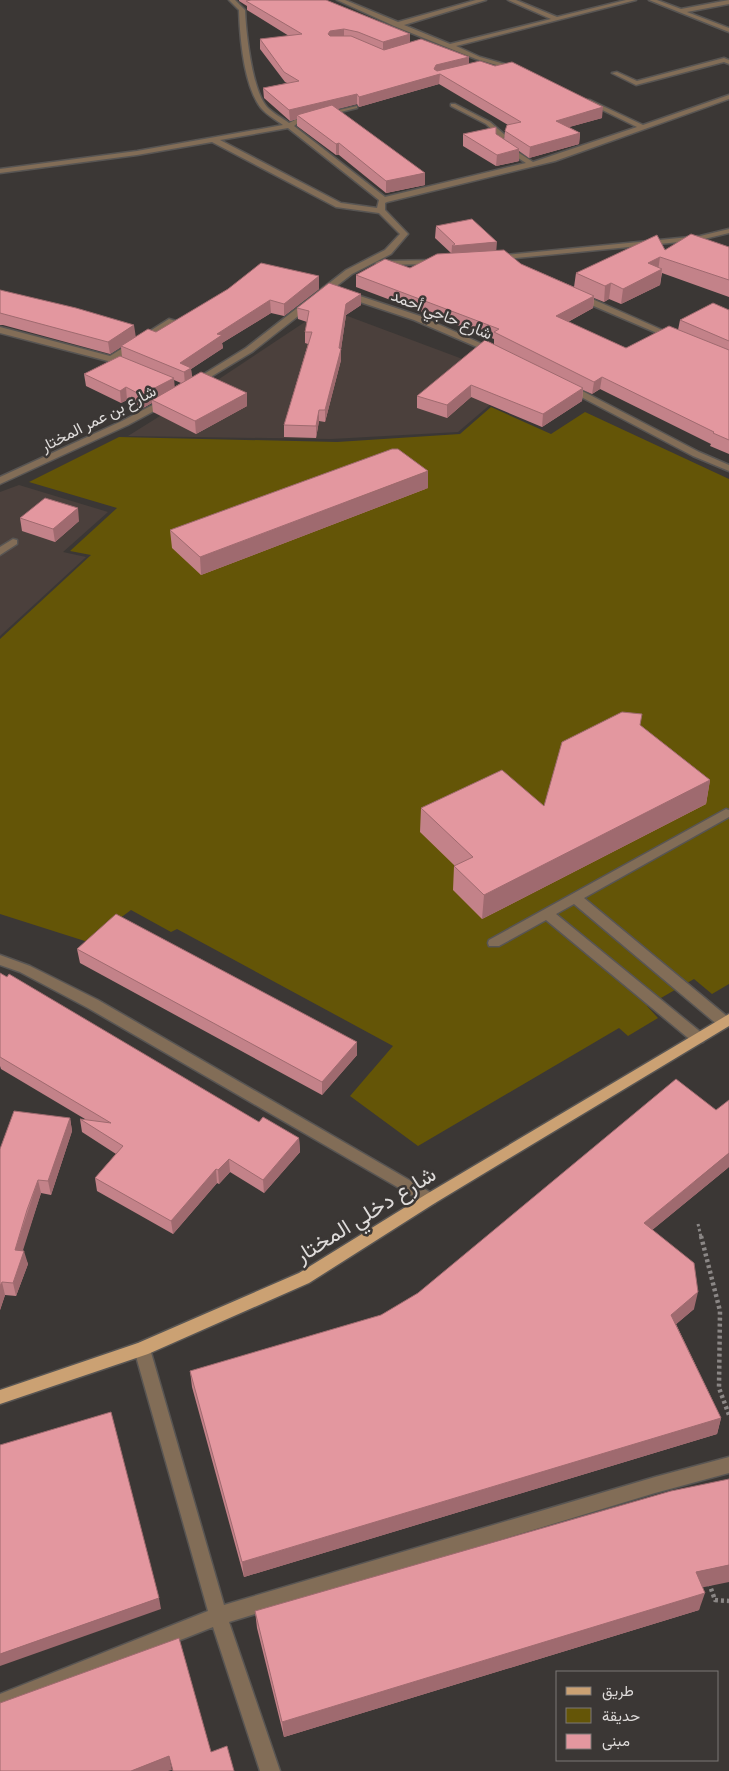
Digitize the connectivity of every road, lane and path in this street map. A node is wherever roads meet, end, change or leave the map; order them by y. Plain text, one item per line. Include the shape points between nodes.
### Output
1 (232, 0) edge
2 (340, 0) edge
3 (483, 0) edge
4 (511, 0) edge
5 (633, 0) edge
6 (652, 0) edge
7 (729, 2) edge
8 (681, 11) junction
9 (555, 18) junction
10 (396, 25) junction
11 (729, 30) edge
12 (436, 40) junction
13 (427, 43) edge
14 (450, 46) junction
15 (499, 62) junction
16 (729, 62) edge
17 (482, 67) edge
18 (526, 72) edge
19 (615, 73) dead end
20 (576, 96) edge
21 (729, 97) edge
22 (453, 106) dead end
23 (355, 107) edge
24 (289, 126) junction
25 (644, 128) junction
26 (212, 139) junction
27 (532, 164) junction
28 (0, 171) edge
29 (384, 200) junction
30 (381, 211) junction
31 (729, 231) edge
32 (505, 257) junction
33 (488, 258) edge
34 (445, 262) edge
35 (367, 263) junction
36 (522, 267) edge
37 (328, 288) junction
38 (571, 293) edge
39 (172, 321) edge
40 (0, 330) edge
41 (683, 340) edge
42 (504, 355) edge
43 (111, 359) junction
44 (136, 369) edge
45 (556, 381) edge
46 (186, 390) edge
47 (178, 394) edge
48 (729, 468) edge
49 (0, 482) edge
50 (13, 542) dead end
51 (0, 552) edge
52 (726, 813) dead end
53 (575, 898) junction
54 (547, 914) junction
55 (494, 943) dead end
56 (0, 960) edge
57 (726, 1020) edge
58 (698, 1038) junction
59 (430, 1199) junction
60 (698, 1224) dead end
61 (142, 1349) junction
62 (0, 1397) edge
63 (729, 1416) edge
64 (729, 1465) edge
65 (708, 1582) edge
66 (729, 1601) edge
67 (218, 1616) junction
68 (0, 1703) edge
69 (270, 1771) edge

1 - 24 street via 242,10 255,94 265,109
2 - 10 street
3 - 10 street
4 - 9 street
5 - 9 street
6 - 8 street
7 - 8 street
8 - 11 street
9 - 14 street
10 - 12 street
12 - 13 street
12 - 14 street
14 - 15 street via 478,58
15 - 17 street
15 - 18 street
16 - 19 street via 724,60 636,83
20 - 25 street
21 - 25 street
22 - 27 street via 488,123 502,135 498,143
23 - 24 street via 297,121
24 - 26 street
24 - 29 street
25 - 27 street
26 - 28 street via 137,153
26 - 30 street via 339,205
27 - 29 street
29 - 30 street
30 - 35 street via 404,234 388,252
31 - 32 street via 700,238
32 - 33 street
32 - 36 street
34 - 35 street
35 - 37 street via 348,272
37 - 42 street, شارع حاجي أحمد via 416,318
37 - 46 street via 249,350
38 - 41 street
39 - 43 street
40 - 43 street
43 - 44 street
45 - 48 street
47 - 49 street, شارع بن عمر المختار via 125,424
50 - 51 street
52 - 53 street
53 - 54 street
53 - 57 street
54 - 55 street
54 - 58 street
56 - 59 street via 26,969 93,1004
57 - 58 main road, شارع دخلي المختار
58 - 59 main road, شارع دخلي المختار
59 - 61 main road, شارع دخلي المختار via 304,1278
60 - 63 path via 720,1310 718,1388
61 - 62 main road, شارع دخلي المختار
61 - 67 street
64 - 67 street
65 - 66 path via 715,1600
67 - 68 street
67 - 69 street

